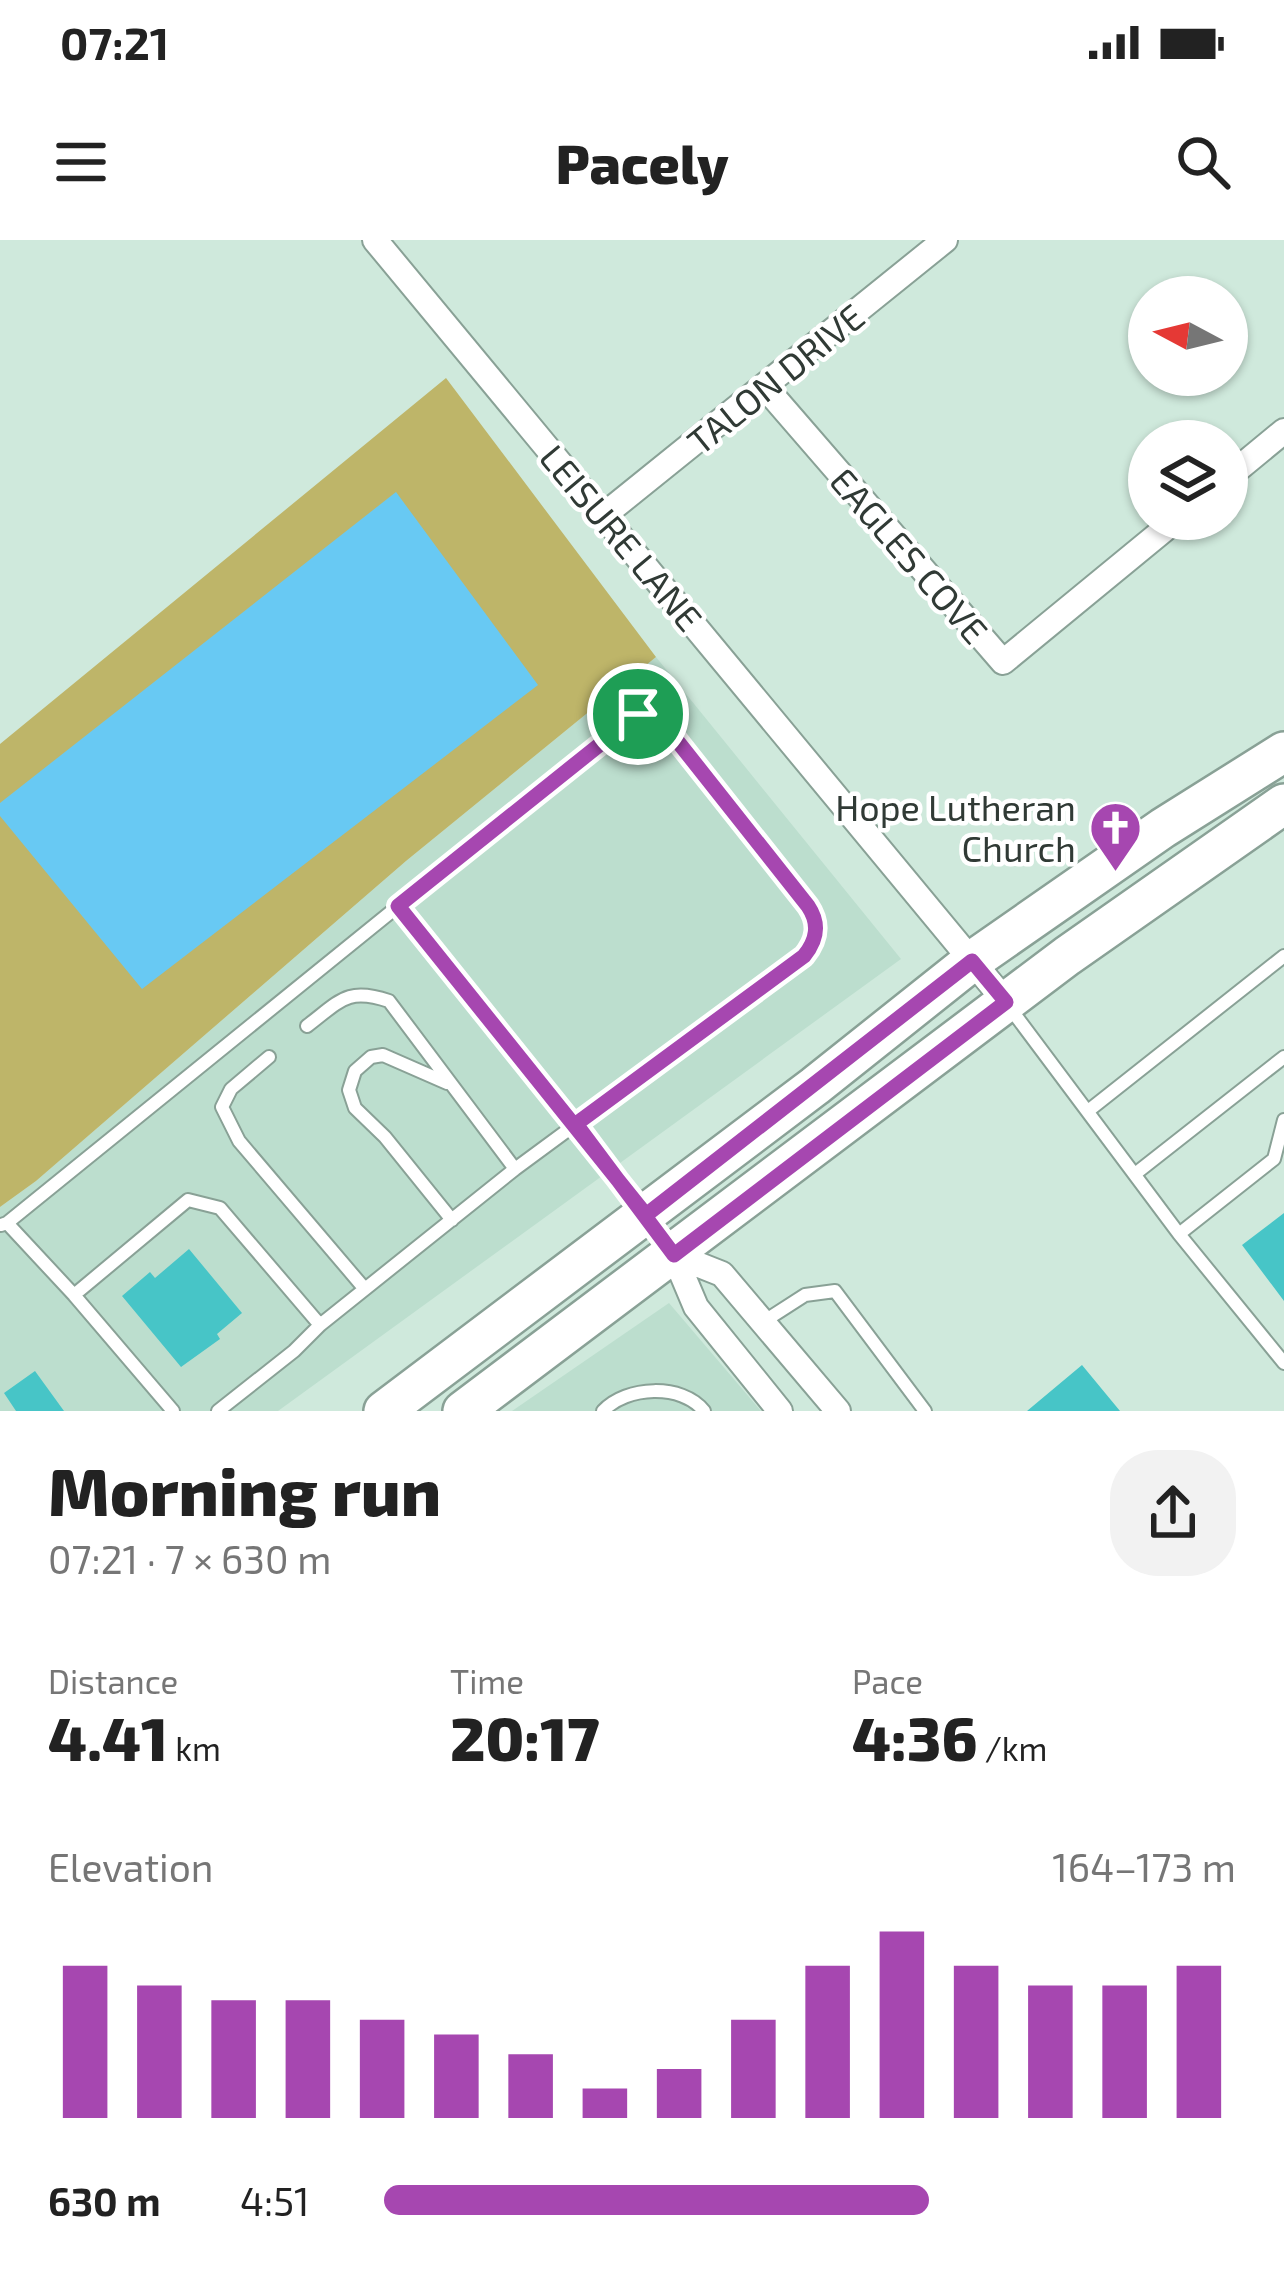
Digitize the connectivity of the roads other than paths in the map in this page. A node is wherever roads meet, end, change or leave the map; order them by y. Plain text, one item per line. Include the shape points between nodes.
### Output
1 (375, 240) edge
2 (945, 240) edge
3 (764, 386) junction
4 (1284, 431) edge
5 (1248, 461) edge
6 (604, 515) junction
7 (1151, 540) edge
8 (1284, 752) edge
9 (1284, 804) edge
10 (398, 906) junction
11 (1284, 956) edge
12 (972, 961) junction
13 (1006, 1002) junction
14 (307, 1026) dead end
15 (268, 1058) dead end
16 (1284, 1058) edge
17 (448, 1083) junction
18 (1088, 1111) junction
19 (1284, 1120) edge
20 (576, 1124) junction
21 (515, 1168) junction
22 (1135, 1174) junction
23 (646, 1215) junction
24 (452, 1220) junction
25 (3, 1224) edge
26 (1179, 1234) junction
27 (674, 1255) junction
28 (364, 1288) junction
29 (74, 1295) junction
30 (763, 1322) junction
31 (320, 1324) junction
32 (1284, 1364) edge
33 (918, 1408) edge
34 (172, 1411) edge
35 (218, 1411) edge
36 (384, 1411) edge
37 (463, 1411) edge
38 (603, 1411) edge
39 (704, 1411) edge
40 (780, 1411) edge
41 (838, 1411) edge

1 - 6 street, LEISURE LANE
2 - 3 street, TALON DRIVE
3 - 6 street, TALON DRIVE
3 - 7 street, EAGLES COVE via 1003,662
4 - 5 street
6 - 12 street, LEISURE LANE
8 - 12 main road
9 - 13 main road
10 - 20 lane
10 - 20 lane via 629,719 648,713 667,728 814,915 814,943
10 - 25 lane
11 - 18 lane
12 - 13 street, LEISURE LANE
12 - 23 main road
13 - 18 lane
13 - 27 main road
14 - 17 lane via 348,995 389,1001
15 - 28 lane via 222,1107 239,1141
16 - 22 lane
17 - 21 lane
17 - 24 lane via 383,1054 355,1070 349,1090 355,1108
18 - 22 lane
19 - 26 lane via 1274,1159
20 - 21 lane
20 - 23 lane
21 - 24 lane
22 - 26 lane
23 - 27 lane
23 - 36 main road
24 - 28 lane
25 - 29 lane
26 - 32 lane
27 - 30 street via 722,1274
27 - 37 main road
27 - 40 street via 696,1307
28 - 31 lane
29 - 31 lane via 188,1200 220,1208
29 - 34 lane
30 - 33 lane via 805,1295 835,1292
30 - 41 street
31 - 35 lane
38 - 39 lane via 660,1389

